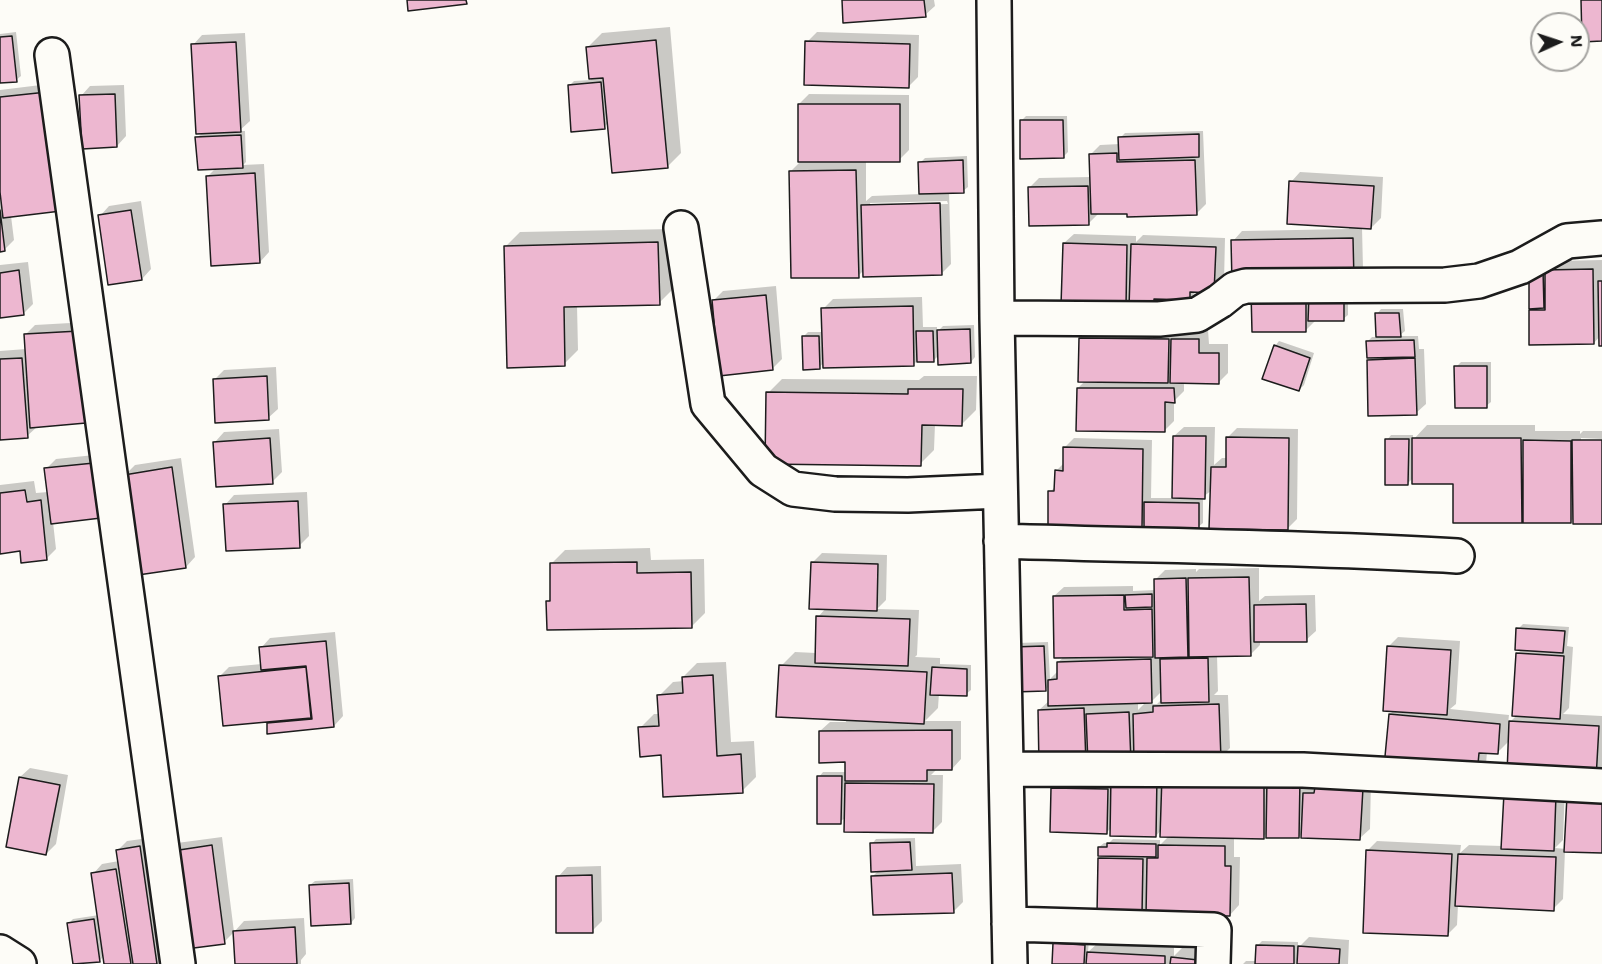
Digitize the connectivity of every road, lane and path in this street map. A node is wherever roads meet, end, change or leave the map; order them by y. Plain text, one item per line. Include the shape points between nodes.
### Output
1 (994, 0) edge
2 (52, 55) dead end
3 (681, 228) dead end
4 (1602, 238) edge
5 (997, 318) junction
6 (1000, 491) junction
7 (1001, 541) junction
8 (1457, 556) dead end
9 (1006, 769) junction
10 (1602, 786) edge
11 (1009, 924) junction
12 (0, 951) edge
13 (19, 964) edge
14 (178, 964) edge
15 (1010, 964) edge
16 (1213, 964) edge

1 - 5 street
2 - 14 street
3 - 6 street via 708,404 763,470 793,489 835,494
4 - 5 street via 1567,240 1520,267 1479,281 1445,285 1246,286 1235,289 1197,315 1160,319
5 - 6 street
6 - 7 street
7 - 8 street via 1345,549
7 - 9 street
9 - 10 street via 1302,770
9 - 11 street
11 - 15 street
11 - 16 street via 1214,930
12 - 13 street

